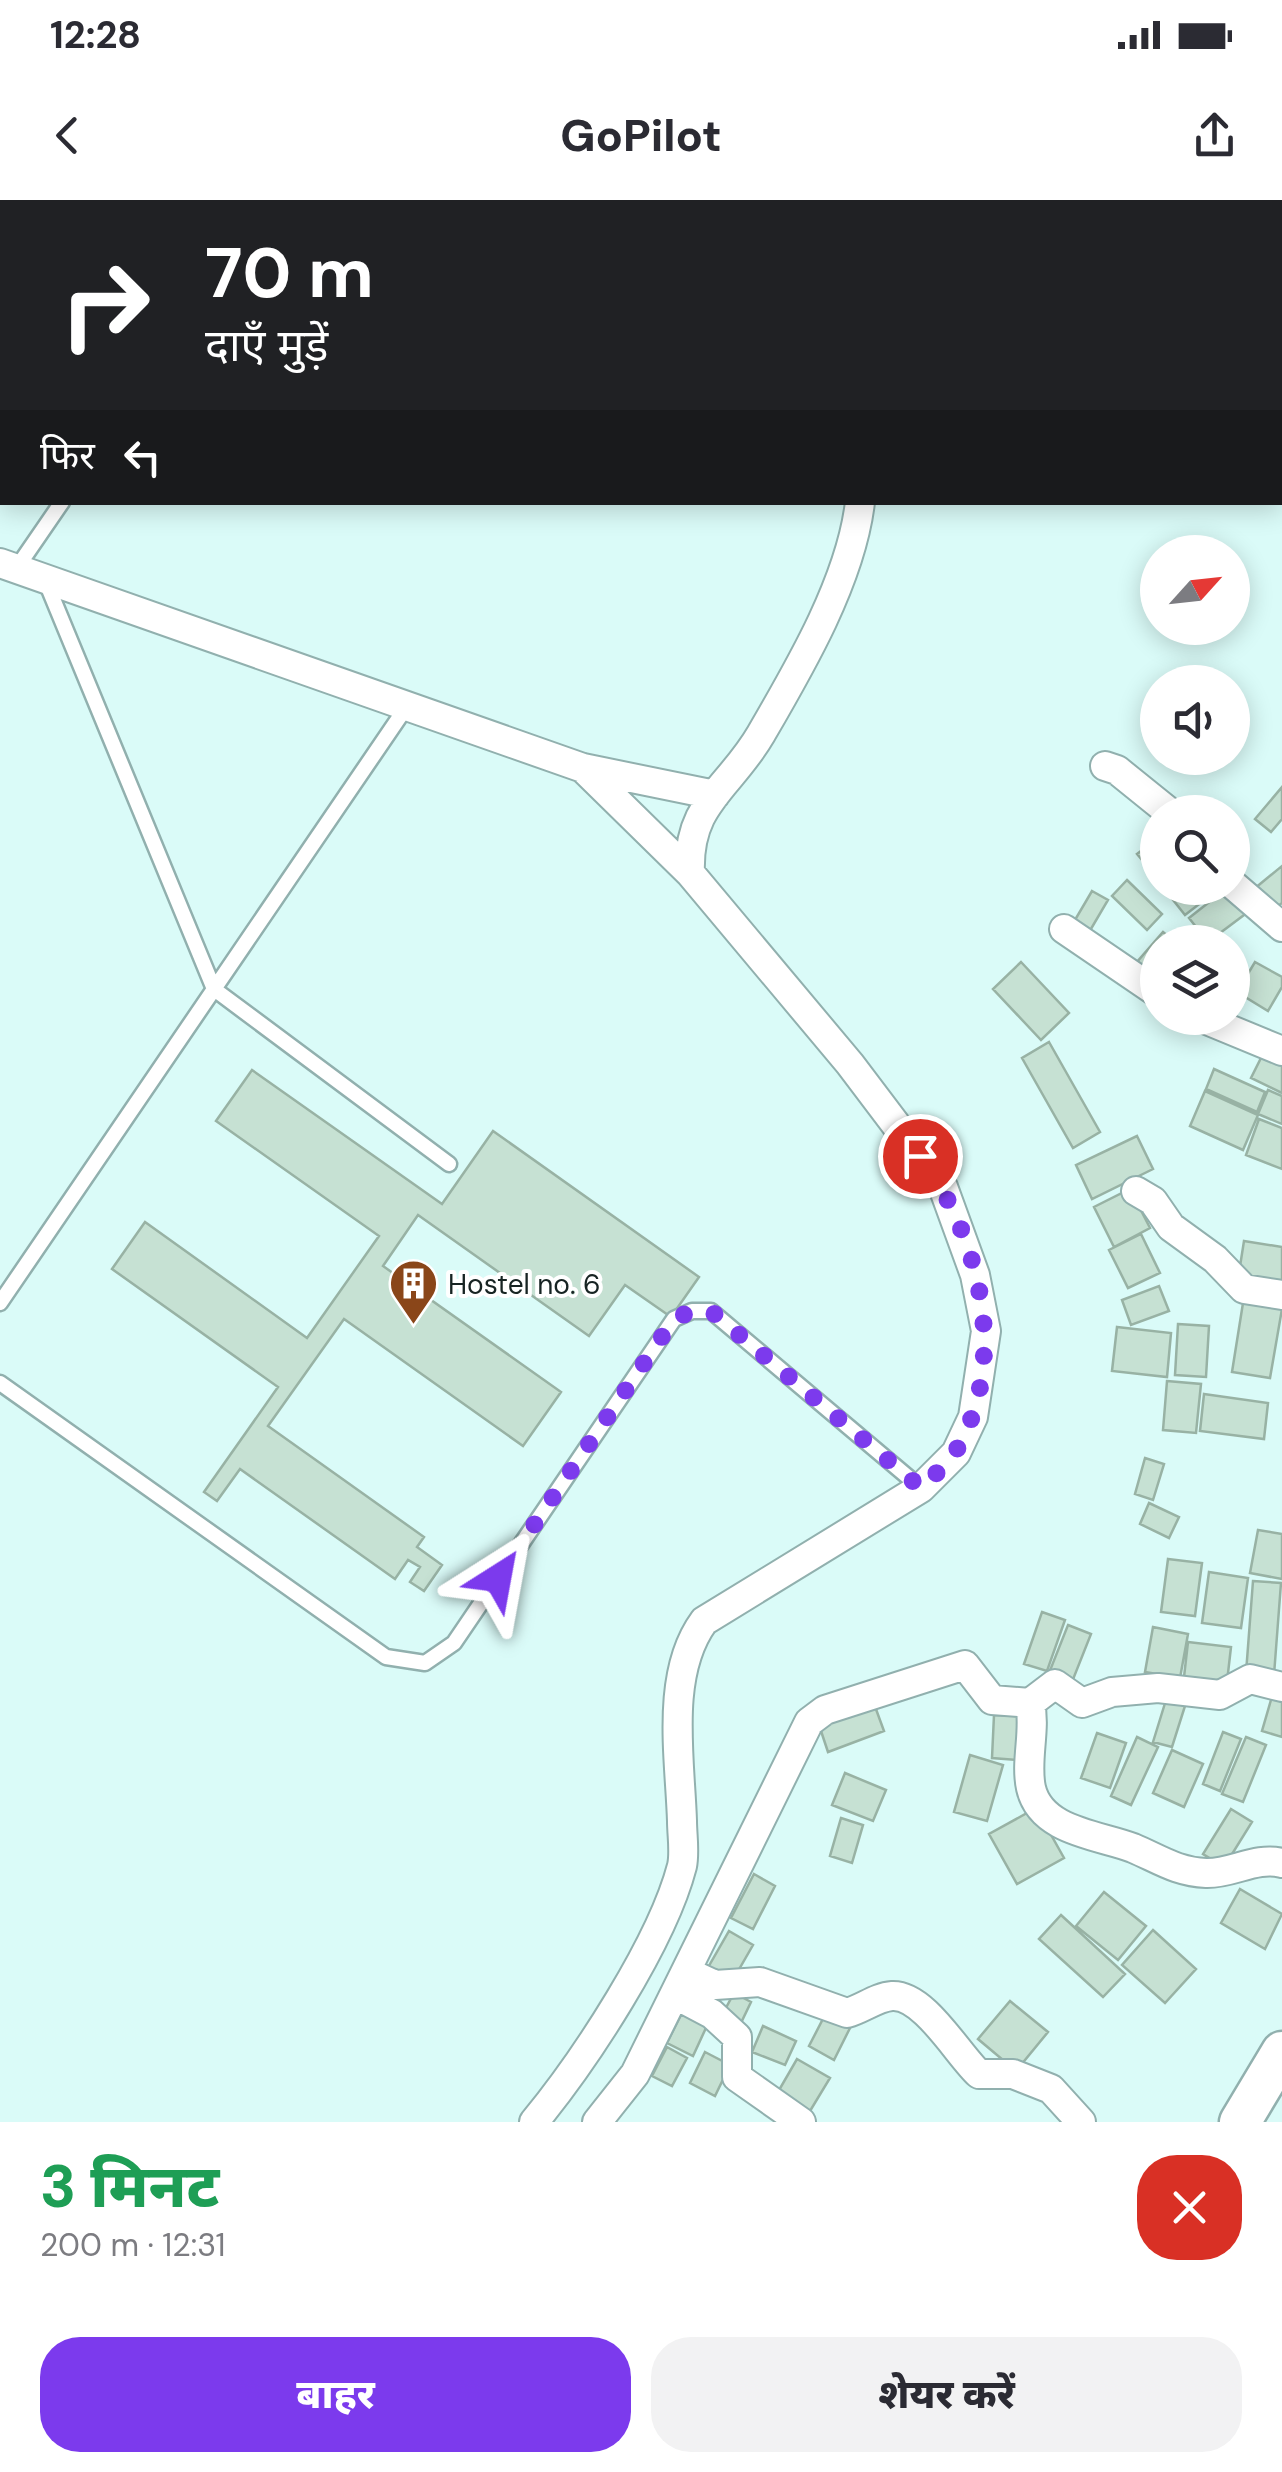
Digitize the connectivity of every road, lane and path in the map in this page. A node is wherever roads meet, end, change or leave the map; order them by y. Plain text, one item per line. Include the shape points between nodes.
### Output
1 (59, 505) edge
2 (860, 505) edge
3 (8, 566) edge
4 (44, 579) junction
5 (405, 709) junction
6 (1104, 766) dead end
7 (583, 768) junction
8 (715, 795) junction
9 (1147, 795) edge
10 (690, 873) junction
11 (1250, 900) edge
12 (1282, 928) edge
13 (1064, 929) dead end
14 (1140, 982) edge
15 (214, 989) junction
16 (1243, 1035) edge
17 (1282, 1051) edge
18 (449, 1164) dead end
19 (1136, 1191) dead end
20 (1282, 1294) edge
21 (0, 1303) edge
22 (0, 1383) edge
23 (921, 1488) junction
24 (1282, 1687) edge
25 (1030, 1702) junction
26 (1282, 1863) edge
27 (682, 1984) junction
28 (1282, 2052) edge
29 (608, 2118) edge
30 (534, 2122) edge
31 (801, 2122) edge
32 (1081, 2122) edge
33 (1240, 2122) edge

1 - 3 lane
2 - 8 street via 842,579 759,738
3 - 4 street
4 - 5 street
4 - 15 lane
5 - 7 street
5 - 15 lane
6 - 9 street
7 - 8 street
7 - 10 street
8 - 10 street via 688,842
10 - 23 street via 944,1187 975,1275 985,1344 973,1418 956,1452
11 - 12 street
13 - 14 street
15 - 18 lane
15 - 21 lane
16 - 17 street
19 - 20 street via 1244,1289
22 - 23 lane via 386,1657 425,1663 454,1642 674,1319 692,1311 711,1311
23 - 30 street via 704,1621 689,1641 680,1702 683,1863 637,1966
24 - 25 street via 1250,1680 1220,1696 1158,1688 1082,1703 1054,1684
25 - 26 street via 1031,1788 1043,1810 1078,1834 1174,1869 1212,1873 1267,1860
25 - 27 street via 992,1700 961,1665 825,1710 809,1722
27 - 29 street
27 - 31 street via 739,2043 737,2076
27 - 32 street via 760,1982 847,2013 888,1997 911,2000 979,2074 1012,2074 1051,2088
28 - 33 main road

